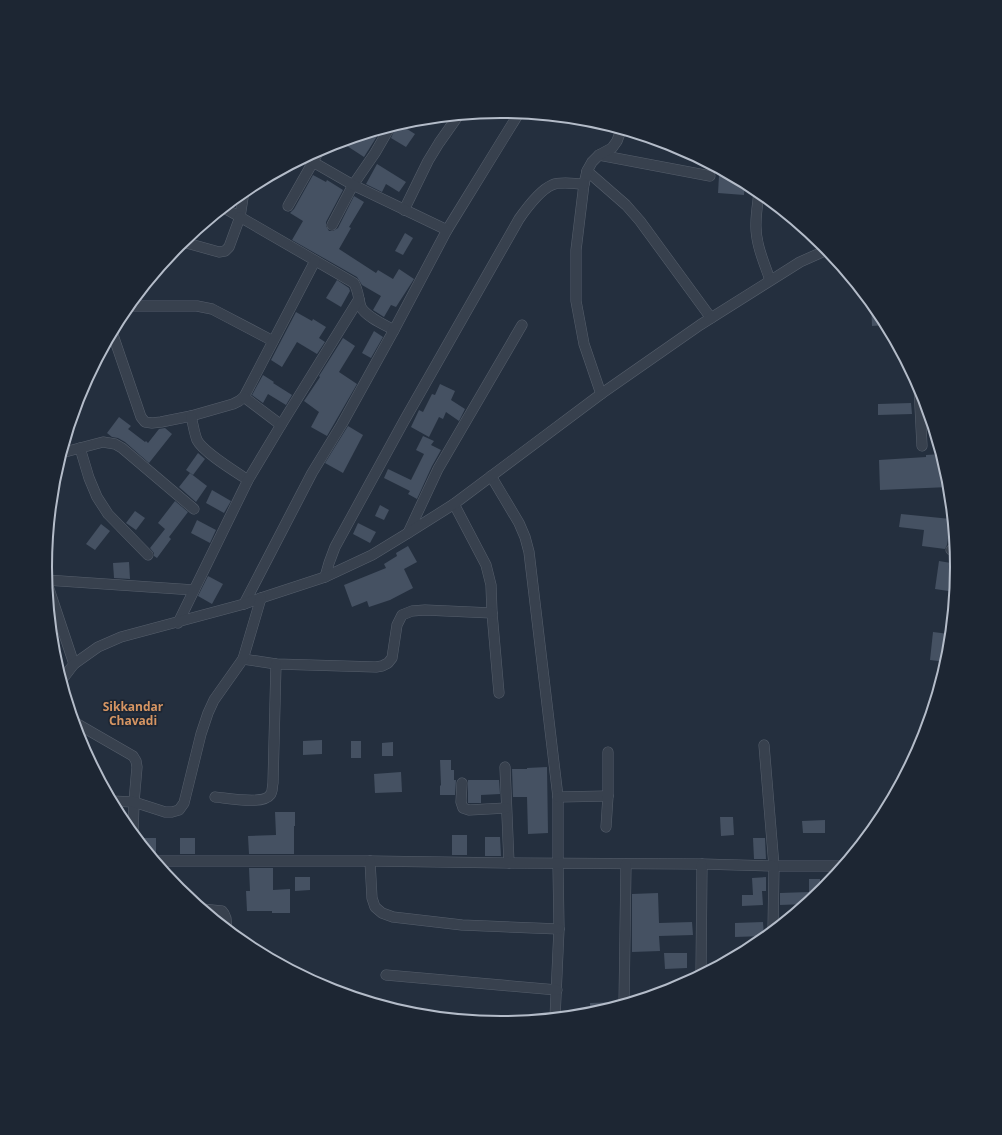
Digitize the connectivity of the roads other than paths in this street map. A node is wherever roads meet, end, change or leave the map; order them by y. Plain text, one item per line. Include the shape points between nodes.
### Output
1 (516, 119) edge
2 (454, 121) edge
3 (386, 134) edge
4 (620, 135) edge
5 (599, 155) junction
6 (313, 162) joint
7 (587, 171) junction
8 (710, 176) dead end
9 (584, 184) junction
10 (352, 185) junction
11 (758, 200) edge
12 (243, 201) edge
13 (288, 206) dead end
14 (404, 210) junction
15 (229, 211) edge
16 (240, 217) junction
17 (332, 225) dead end
18 (447, 230) junction
19 (190, 244) edge
20 (821, 253) edge
21 (315, 261) junction
22 (770, 280) junction
23 (359, 299) junction
24 (136, 306) edge
25 (711, 318) junction
26 (522, 325) dead end
27 (394, 330) junction
28 (114, 339) edge
29 (273, 341) junction
30 (601, 394) junction
31 (244, 397) junction
32 (920, 407) edge
33 (191, 416) junction
34 (281, 425) junction
35 (922, 446) dead end
36 (80, 448) junction
37 (67, 452) edge
38 (491, 476) junction
39 (248, 480) junction
40 (454, 504) junction
41 (194, 509) dead end
42 (408, 533) junction
43 (148, 555) dead end
44 (325, 577) junction
45 (52, 580) edge
46 (194, 590) junction
47 (261, 598) junction
48 (54, 603) edge
49 (244, 604) junction
50 (492, 613) junction
51 (178, 623) junction
52 (243, 659) junction
53 (74, 664) junction
54 (276, 664) junction
55 (65, 675) edge
56 (499, 693) dead end
57 (81, 726) edge
58 (764, 745) dead end
59 (608, 752) dead end
60 (504, 767) dead end
61 (462, 783) dead end
62 (608, 796) junction
63 (214, 797) dead end
64 (558, 797) junction
65 (118, 801) edge
66 (134, 802) junction
67 (506, 808) junction
68 (133, 824) edge
69 (606, 827) dead end
70 (160, 860) edge
71 (370, 861) junction
72 (509, 863) junction
73 (558, 864) junction
74 (626, 864) junction
75 (702, 864) junction
76 (774, 866) junction
77 (837, 866) edge
78 (211, 910) edge
79 (227, 923) edge
80 (773, 925) edge
81 (559, 929) junction
82 (701, 969) edge
83 (386, 976) dead end
84 (557, 990) junction
85 (624, 999) edge
86 (554, 1014) edge

1 - 18 street
2 - 14 street via 438,143
3 - 10 street
4 - 5 street via 612,148
5 - 7 street
5 - 8 street
6 - 10 street
6 - 13 street
7 - 9 street
7 - 25 street via 626,205 640,221
9 - 30 street via 576,250 576,301 584,344
9 - 44 street via 552,185 529,205 519,219 335,547
10 - 14 street
10 - 17 street
11 - 22 street via 756,237
12 - 16 street
14 - 18 street
15 - 16 street
16 - 19 street via 229,247 225,251 219,252
16 - 21 street
18 - 27 street
20 - 22 street
21 - 23 street via 354,283
21 - 29 street
22 - 25 street
23 - 27 street via 367,314
23 - 34 street
24 - 29 street via 197,306 212,309
25 - 30 street
26 - 42 street via 438,469
27 - 49 street via 312,473
28 - 33 street via 141,417 145,422 152,424
29 - 31 street
30 - 38 street
31 - 33 street via 233,404
31 - 34 street
32 - 35 street
33 - 39 street via 194,432 205,450
34 - 39 street
36 - 37 street
36 - 41 street via 103,442 115,444
36 - 43 street via 97,497 108,514
38 - 40 street
38 - 64 street via 519,523 529,552
39 - 46 street
40 - 42 street
40 - 50 street via 486,565 491,585
42 - 44 street via 372,555
44 - 47 street
45 - 46 street
46 - 51 street
47 - 49 street
47 - 52 street
48 - 53 street
49 - 51 street
50 - 54 street via 425,610 402,615 397,625 392,658 382,666
50 - 56 street
51 - 53 street via 121,637 98,647
52 - 54 street
52 - 66 street via 214,700 208,713 184,803 179,810 165,812
53 - 55 street
54 - 63 street via 271,794 266,799 258,801
57 - 66 street via 133,756 137,767
58 - 76 street
59 - 62 street
60 - 67 street
61 - 67 street via 463,808
62 - 64 street
62 - 69 street
64 - 73 street
65 - 66 street
66 - 68 street
67 - 72 street
70 - 71 street
71 - 72 street
71 - 81 street via 372,898 375,907 393,917 462,925
72 - 73 street
73 - 74 street
73 - 81 street
74 - 75 street
74 - 85 street
75 - 76 street
75 - 82 street
76 - 77 street
76 - 80 street
78 - 79 street via 222,911
81 - 84 street
83 - 84 street
84 - 86 street

